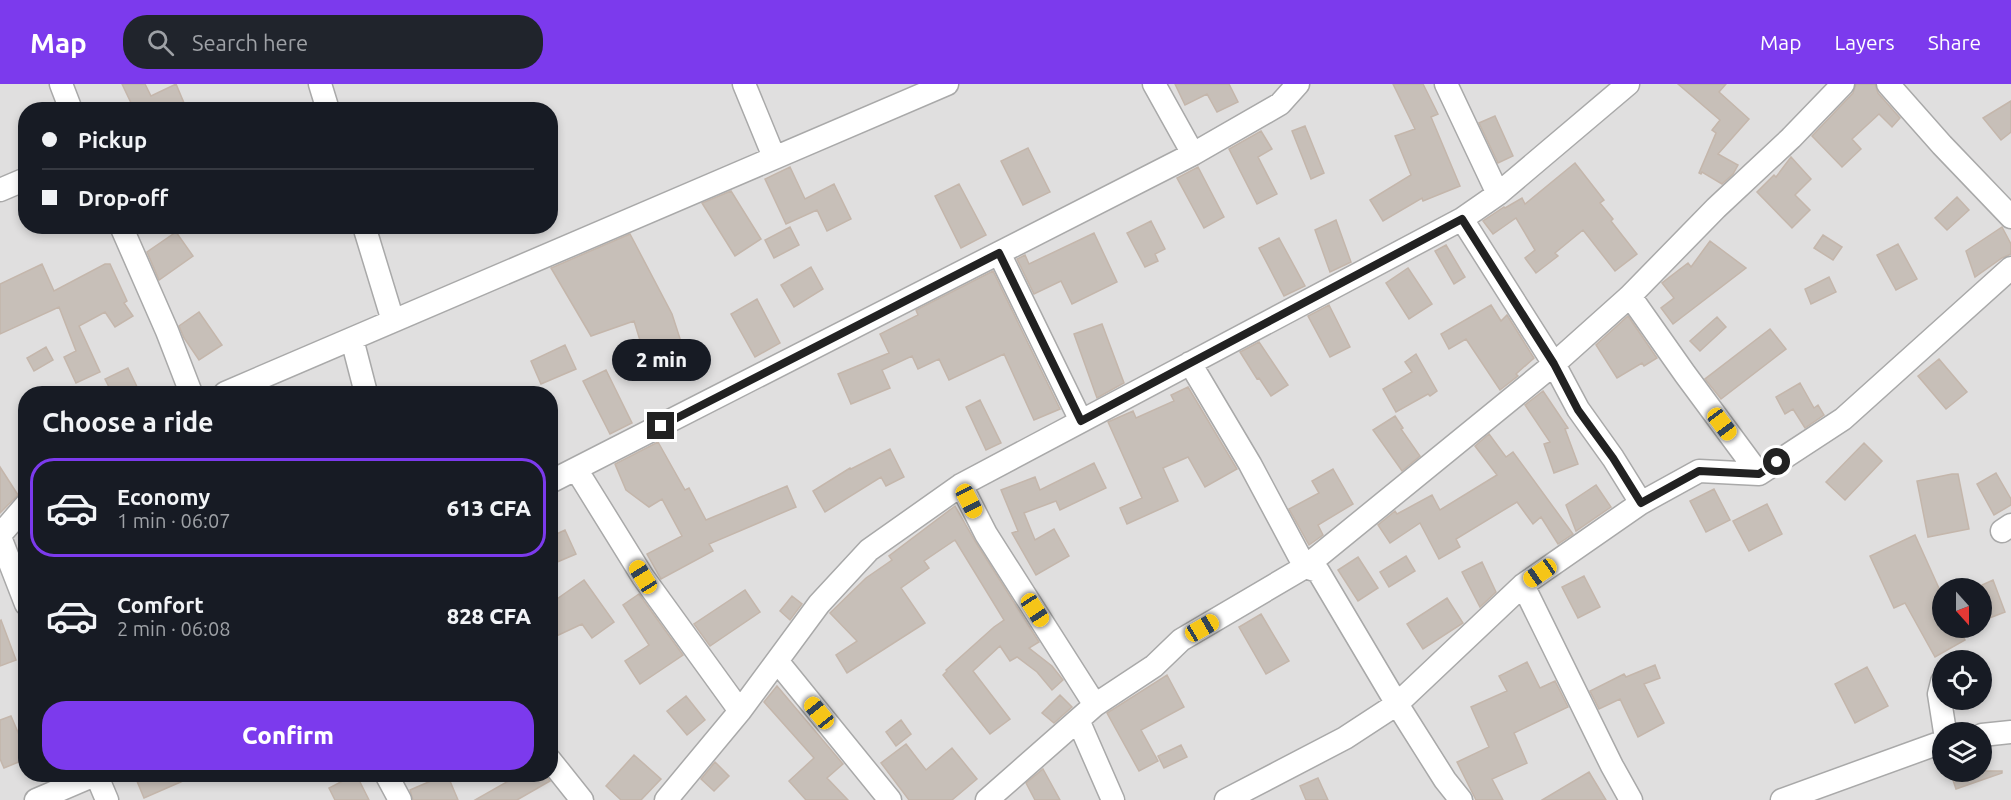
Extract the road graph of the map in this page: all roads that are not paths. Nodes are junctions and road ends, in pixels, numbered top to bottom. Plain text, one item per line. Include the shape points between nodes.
1 (61, 84) edge
2 (320, 84) edge
3 (744, 84) edge
4 (947, 84) edge
5 (1155, 84) edge
6 (1298, 84) edge
7 (1446, 84) edge
8 (1628, 84) edge
9 (1843, 84) edge
10 (1888, 84) edge
11 (68, 102) edge
12 (326, 102) edge
13 (1193, 154) junction
14 (774, 157) junction
15 (18, 182) edge
16 (0, 190) edge
17 (1498, 194) junction
18 (2011, 217) edge
19 (1462, 219) junction
20 (125, 234) edge
21 (366, 234) edge
22 (999, 253) junction
23 (2011, 268) edge
24 (1630, 296) junction
25 (393, 321) junction
26 (352, 339) junction
27 (1190, 363) junction
28 (1554, 364) junction
29 (188, 386) edge
30 (241, 386) edge
31 (364, 386) edge
32 (1081, 421) junction
33 (576, 469) junction
34 (1759, 474) junction
35 (558, 478) edge
36 (961, 484) junction
37 (1641, 503) junction
38 (18, 515) edge
39 (0, 536) edge
40 (1305, 567) junction
41 (7, 580) edge
42 (1523, 585) junction
43 (18, 594) edge
44 (777, 661) junction
45 (1397, 704) junction
46 (1095, 705) junction
47 (740, 711) junction
48 (1078, 720) junction
49 (2011, 732) edge
50 (1992, 734) edge
51 (1932, 746) edge
52 (558, 770) edge
53 (78, 782) edge
54 (100, 782) edge
55 (390, 782) edge
56 (36, 800) edge
57 (107, 800) edge
58 (400, 800) edge
59 (582, 800) edge
60 (666, 800) edge
61 (890, 800) edge
62 (987, 800) edge
63 (1113, 800) edge
64 (1226, 800) edge
65 (1461, 800) edge
66 (1631, 800) edge
67 (1782, 800) edge

1 - 11 street
2 - 12 street
3 - 14 street
4 - 14 street
5 - 13 street
6 - 13 street via 1280,104
7 - 17 street
8 - 17 street
9 - 24 street
10 - 18 street
13 - 22 street
14 - 25 street
15 - 16 street
17 - 19 street
19 - 27 street
19 - 28 street
20 - 29 street
21 - 25 street
22 - 32 street
22 - 33 street
23 - 34 street via 1843,419
24 - 28 street
24 - 34 street
25 - 26 street
26 - 30 street
26 - 31 street
27 - 32 street
27 - 40 street
28 - 37 street via 1578,410
28 - 40 street
32 - 36 street
33 - 35 street
33 - 47 street via 643,577
34 - 37 street via 1699,471
36 - 44 street via 869,550 819,603
36 - 46 street via 986,534
37 - 42 street
38 - 39 street
39 - 41 street
40 - 45 street via 1318,571
40 - 46 street via 1181,640 1154,666
41 - 43 street
42 - 45 street
42 - 66 street
44 - 47 street
44 - 61 street
45 - 64 street via 1345,738
45 - 65 street
46 - 48 street
47 - 60 street
48 - 62 street
48 - 63 street
49 - 50 street
51 - 67 street
52 - 59 street
53 - 56 street
54 - 57 street
55 - 58 street

